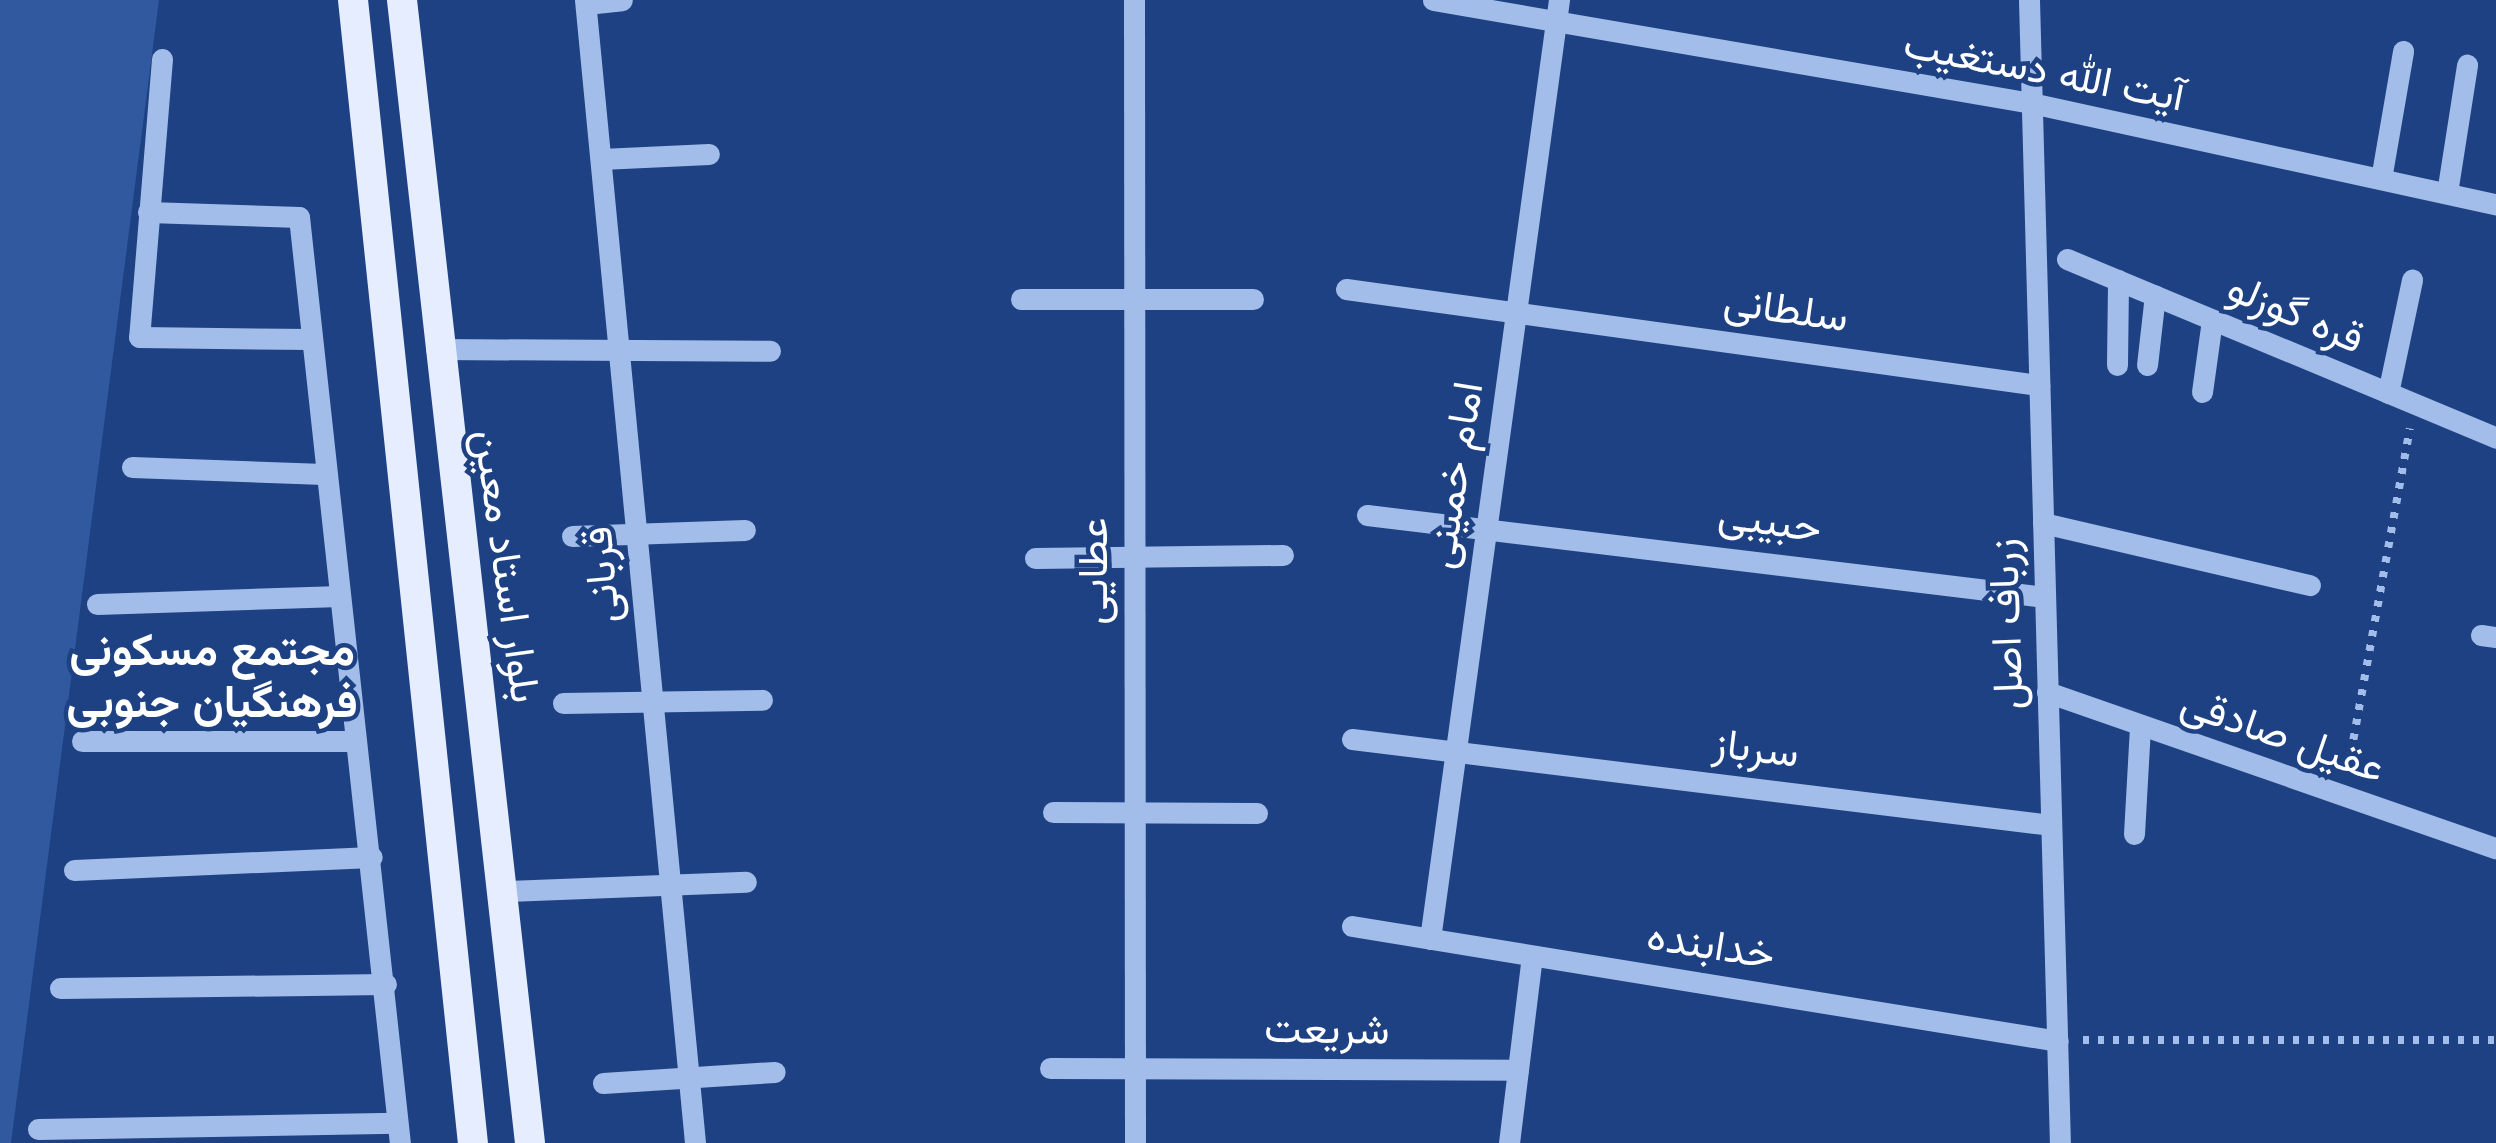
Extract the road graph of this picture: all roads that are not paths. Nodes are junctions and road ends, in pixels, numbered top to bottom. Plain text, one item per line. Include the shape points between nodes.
1 (353, 0) edge
2 (402, 0) edge
3 (622, 0) edge
4 (1134, 0) edge
5 (1433, 0) edge
6 (1559, 0) edge
7 (2029, 0) edge
8 (586, 2) edge
9 (1560, 26) junction
10 (2403, 51) dead end
11 (162, 59) dead end
12 (2467, 65) dead end
13 (2031, 103) junction
14 (709, 154) dead end
15 (601, 159) junction
16 (2380, 179) junction
17 (2447, 194) junction
18 (2496, 204) edge
19 (148, 212) junction
20 (2067, 259) dead end
21 (2118, 280) junction
22 (2412, 280) dead end
23 (1346, 289) dead end
24 (2155, 295) junction
25 (1022, 299) dead end
26 (1253, 299) dead end
27 (1136, 303) junction
28 (1522, 310) junction
29 (2212, 320) junction
30 (312, 339) junction
31 (619, 347) junction
32 (436, 349) junction
33 (770, 351) dead end
34 (2116, 365) dead end
35 (2147, 365) dead end
36 (2039, 385) junction
37 (2202, 392) dead end
38 (2388, 393) junction
39 (2496, 438) edge
40 (132, 467) dead end
41 (324, 474) junction
42 (1367, 515) dead end
43 (1484, 522) junction
44 (2043, 524) junction
45 (745, 530) dead end
46 (572, 536) dead end
47 (637, 536) junction
48 (1131, 555) junction
49 (1282, 555) dead end
50 (1035, 558) dead end
51 (2310, 586) dead end
52 (340, 596) junction
53 (2045, 597) junction
54 (97, 604) dead end
55 (2048, 692) junction
56 (762, 700) dead end
57 (652, 701) junction
58 (563, 704) dead end
59 (2140, 728) junction
60 (1352, 740) dead end
61 (82, 741) dead end
62 (356, 741) junction
63 (1451, 748) junction
64 (1133, 811) junction
65 (1053, 812) dead end
66 (1257, 814) dead end
67 (2051, 825) junction
68 (2134, 834) dead end
69 (2496, 848) edge
70 (372, 857) junction
71 (74, 870) dead end
72 (670, 882) junction
73 (746, 882) dead end
74 (508, 891) junction
75 (1352, 926) dead end
76 (1430, 939) junction
77 (1532, 956) junction
78 (386, 984) junction
79 (60, 988) dead end
80 (2057, 1040) junction
81 (1135, 1066) junction
82 (1050, 1068) dead end
83 (1518, 1070) junction
84 (775, 1072) dead end
85 (688, 1076) junction
86 (603, 1083) dead end
87 (38, 1129) dead end
88 (398, 1133) edge
89 (473, 1143) edge
90 (530, 1143) edge
91 (694, 1143) edge
92 (1135, 1143) edge
93 (1509, 1143) edge
94 (2060, 1143) edge

1 - 89 main road
2 - 32 main road, بلوار استاد معین
3 - 8 street
4 - 27 street, عطایی
5 - 9 street, آیت الله دستغیب
6 - 9 street, امام خمینی
7 - 13 street, زرباف اصل
8 - 15 street, قربانی
9 - 13 street, آیت الله دستغیب
9 - 28 street, امام خمینی
10 - 16 street
11 - 19 street
12 - 17 street
13 - 16 street, آیت الله دستغیب
13 - 36 street, زرباف اصل
14 - 15 street
15 - 31 street, قربانی
16 - 17 street, آیت الله دستغیب
17 - 18 street, آیت الله دستغیب
19 - 30 street via 299,217
19 - 30 street via 139,337
20 - 21 street, قره گوزلو
21 - 24 street, قره گوزلو
21 - 34 street
22 - 38 street
23 - 28 street, سلطانی
24 - 29 street, قره گوزلو
24 - 35 street
25 - 27 street
26 - 27 street
27 - 48 street, عطایی
28 - 36 street, سلطانی
28 - 43 street, امام خمینی
29 - 37 street
29 - 38 street, قره گوزلو
30 - 41 street
31 - 32 street
31 - 33 street
31 - 47 street, قربانی
32 - 74 main road, بلوار استاد معین
36 - 44 street, زرباف اصل
38 - 39 street, قره گوزلو
40 - 41 street
41 - 52 street
42 - 43 street, حبیبی
43 - 53 street, حبیبی
43 - 63 street, امام خمینی
44 - 51 street
44 - 53 street, زرباف اصل
45 - 47 street
46 - 47 street
47 - 57 street, قربانی
48 - 49 street
48 - 50 street
48 - 64 street, عطایی
52 - 54 street
52 - 62 street
53 - 55 street, زرباف اصل
55 - 59 street, عقیل صادقی
55 - 67 street, زرباف اصل
56 - 57 street
57 - 58 street
57 - 72 street, قربانی
59 - 68 street
59 - 69 street, عقیل صادقی
60 - 63 street, سرباز
61 - 62 street
62 - 70 street
63 - 67 street, سرباز
63 - 76 street, امام خمینی
64 - 65 street
64 - 66 street
64 - 81 street, عطایی
67 - 80 street, زرباف اصل
70 - 71 street
70 - 78 street
72 - 73 street
72 - 74 street
72 - 85 street, قربانی
74 - 90 main road, بلوار استاد معین
75 - 76 street, خدابنده
76 - 77 street, خدابنده
77 - 80 street, خدابنده
77 - 83 street
78 - 79 street
78 - 88 street
80 - 94 street, زرباف اصل
81 - 82 street, شریعت
81 - 83 street, شریعت
81 - 92 street, عطایی
83 - 93 street
84 - 85 street
85 - 86 street
85 - 91 street, قربانی
87 - 88 street

